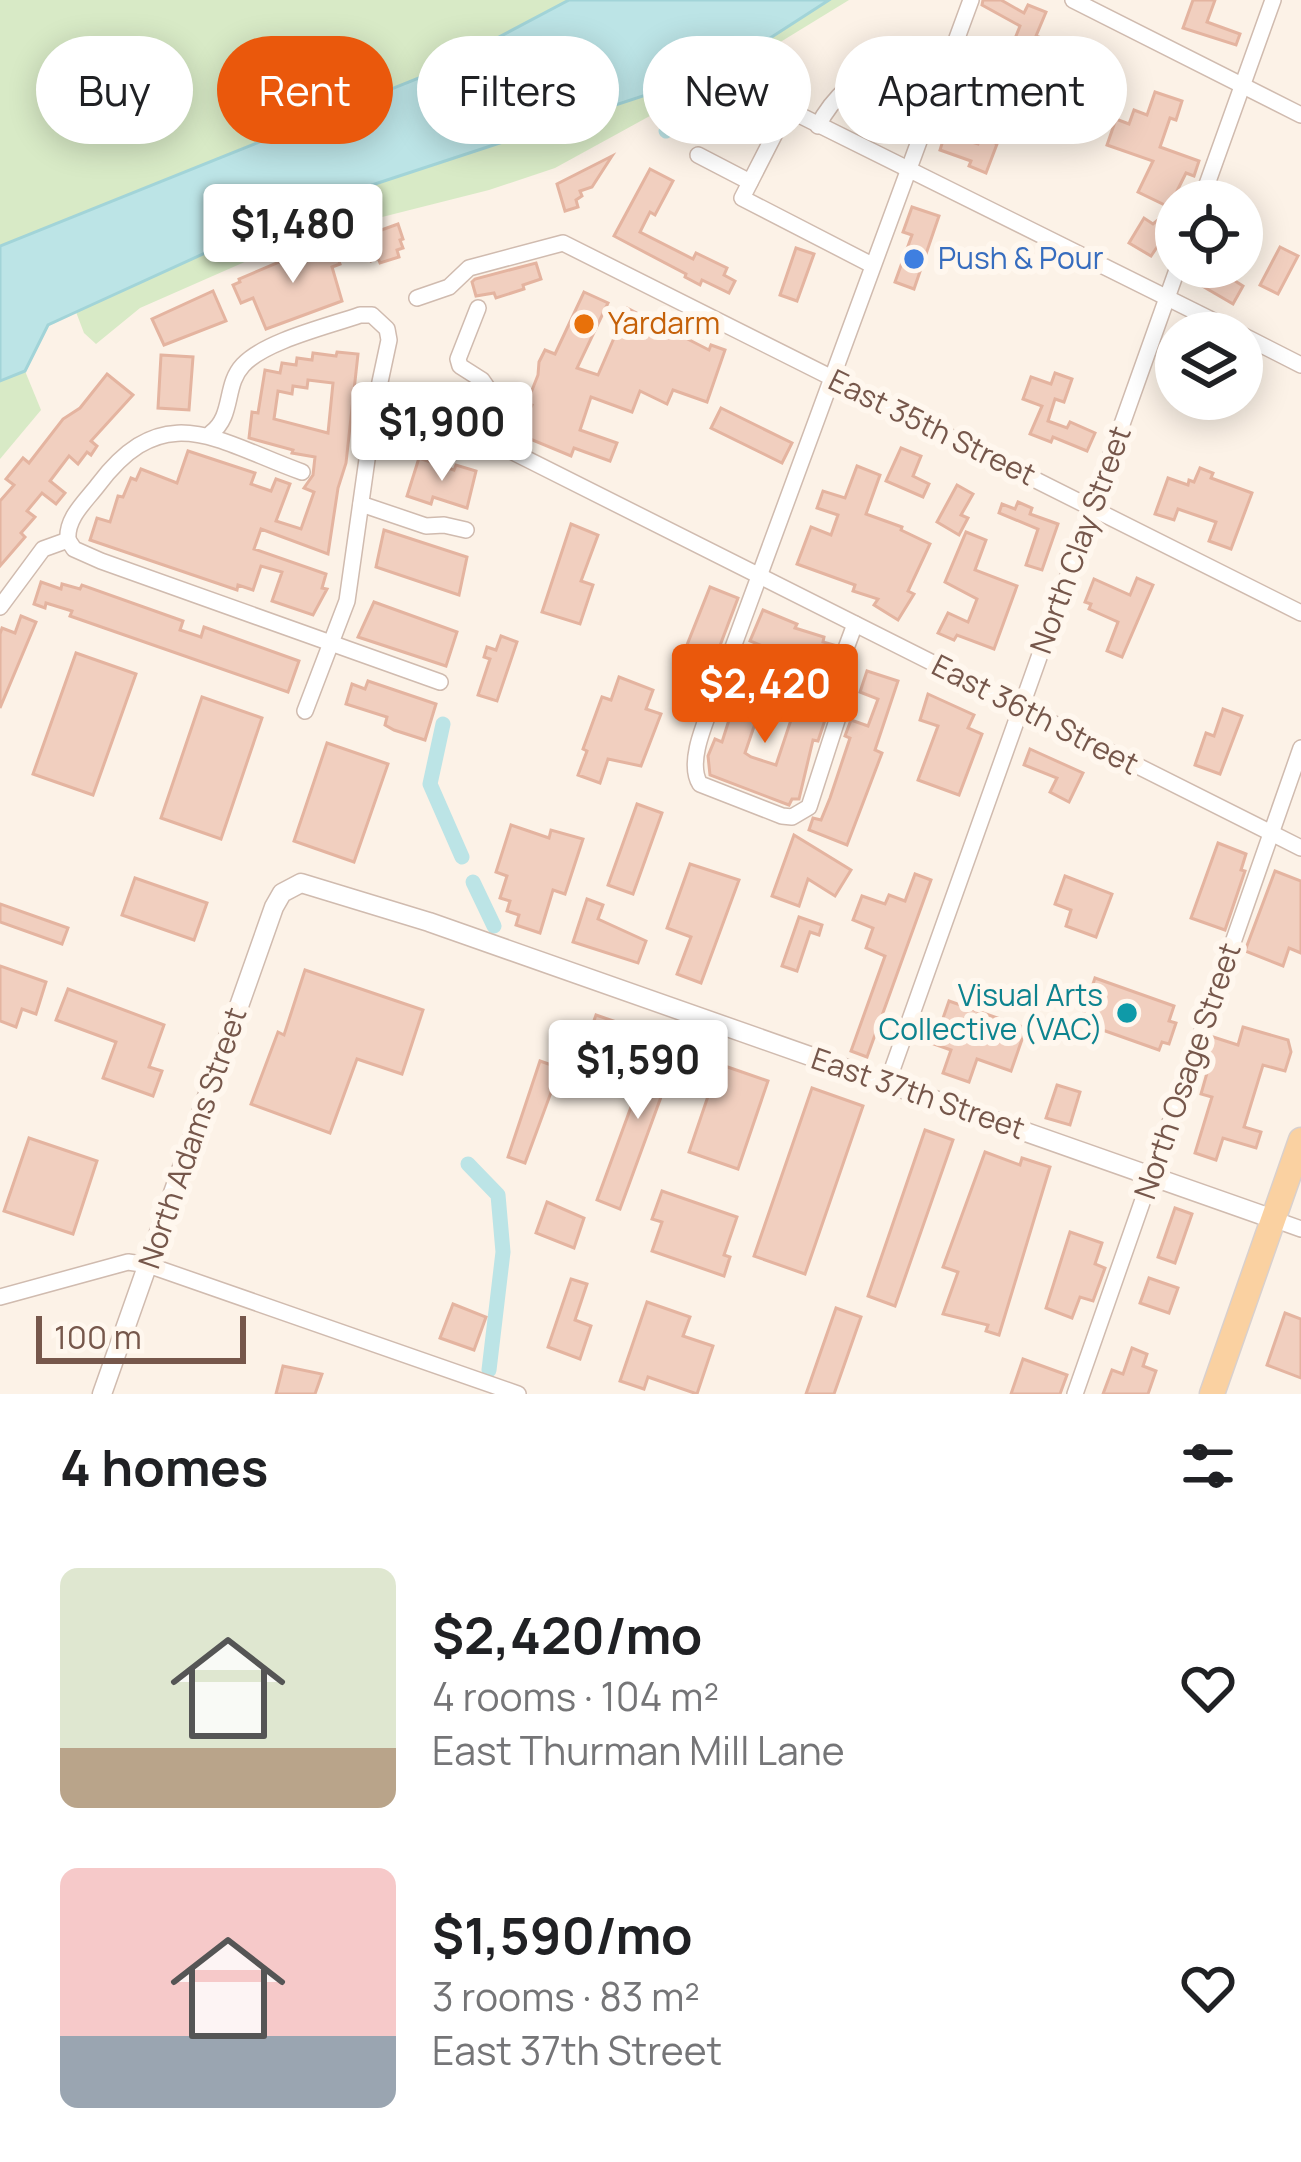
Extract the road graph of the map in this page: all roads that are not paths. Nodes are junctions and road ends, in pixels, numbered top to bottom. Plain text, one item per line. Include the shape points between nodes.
1 (971, 0) edge
2 (1073, 0) edge
3 (1273, 0) edge
4 (957, 36) edge
5 (1243, 86) junction
6 (835, 97) edge
7 (1301, 115) edge
8 (811, 122) edge
9 (818, 126) junction
10 (770, 144) edge
11 (917, 144) edge
12 (698, 155) dead end
13 (908, 170) junction
14 (1209, 180) edge
15 (746, 190) junction
16 (872, 265) junction
17 (1170, 288) edge
18 (1167, 296) junction
19 (417, 298) dead end
20 (478, 308) dead end
21 (1198, 312) edge
22 (1263, 346) edge
23 (1301, 365) edge
24 (830, 377) junction
25 (374, 410) junction
26 (211, 434) junction
27 (478, 438) junction
28 (302, 472) dead end
29 (361, 504) junction
30 (1092, 508) junction
31 (466, 530) dead end
32 (68, 540) junction
33 (759, 576) junction
34 (0, 607) edge
35 (1301, 613) edge
36 (855, 624) junction
37 (331, 641) junction
38 (440, 682) dead end
39 (1021, 707) junction
40 (305, 711) dead end
41 (1301, 748) edge
42 (1271, 834) junction
43 (1301, 848) edge
44 (291, 886) joint
45 (887, 1084) junction
46 (1301, 1140) edge
47 (1151, 1176) junction
48 (1301, 1201) edge
49 (1273, 1219) junction
50 (1301, 1228) edge
51 (148, 1265) junction
52 (0, 1297) edge
53 (102, 1394) edge
54 (518, 1394) edge
55 (1075, 1394) edge
56 (1211, 1394) edge

1 - 4 street
2 - 5 street
3 - 5 street
5 - 7 street
5 - 14 street
6 - 9 street
8 - 9 street
9 - 13 street
10 - 15 street
11 - 13 street
12 - 15 street
13 - 16 street
13 - 18 street
15 - 16 street
16 - 24 street
17 - 18 street, North Clay Street
18 - 21 street
18 - 30 street, North Clay Street
19 - 24 street, East 35th Street via 449,287 470,268 563,243
20 - 27 street via 458,359 489,387
22 - 23 street
24 - 30 street, East 35th Street
24 - 33 street
25 - 26 street via 389,340 381,320 360,315 242,365 226,416
25 - 27 street, East 36th Street
25 - 29 street
26 - 28 street
26 - 32 street via 160,436 118,457 70,521
27 - 33 street, East 36th Street
29 - 31 street
29 - 37 street via 347,601
30 - 35 street, East 35th Street
30 - 39 street, North Clay Street
32 - 34 street via 43,549
32 - 37 street via 101,561
33 - 36 street, East 36th Street
33 - 36 street via 694,775 708,790 782,816 801,813 836,726 842,659
36 - 39 street, East 36th Street
37 - 38 street
37 - 40 street
39 - 42 street, East 36th Street
39 - 45 street, North Clay Street
41 - 42 street, North Osage Street
42 - 43 street, East 36th Street
42 - 47 street, North Osage Street
44 - 45 street, East 37th Street via 359,898
44 - 51 street, North Adams Street via 269,921
45 - 47 street, East 37th Street
46 - 49 main road
47 - 49 street, East 37th Street
47 - 55 street, North Osage Street
48 - 49 main road
49 - 50 street
49 - 56 main road
51 - 52 street via 128,1262
51 - 53 street, North Adams Street
51 - 54 street

